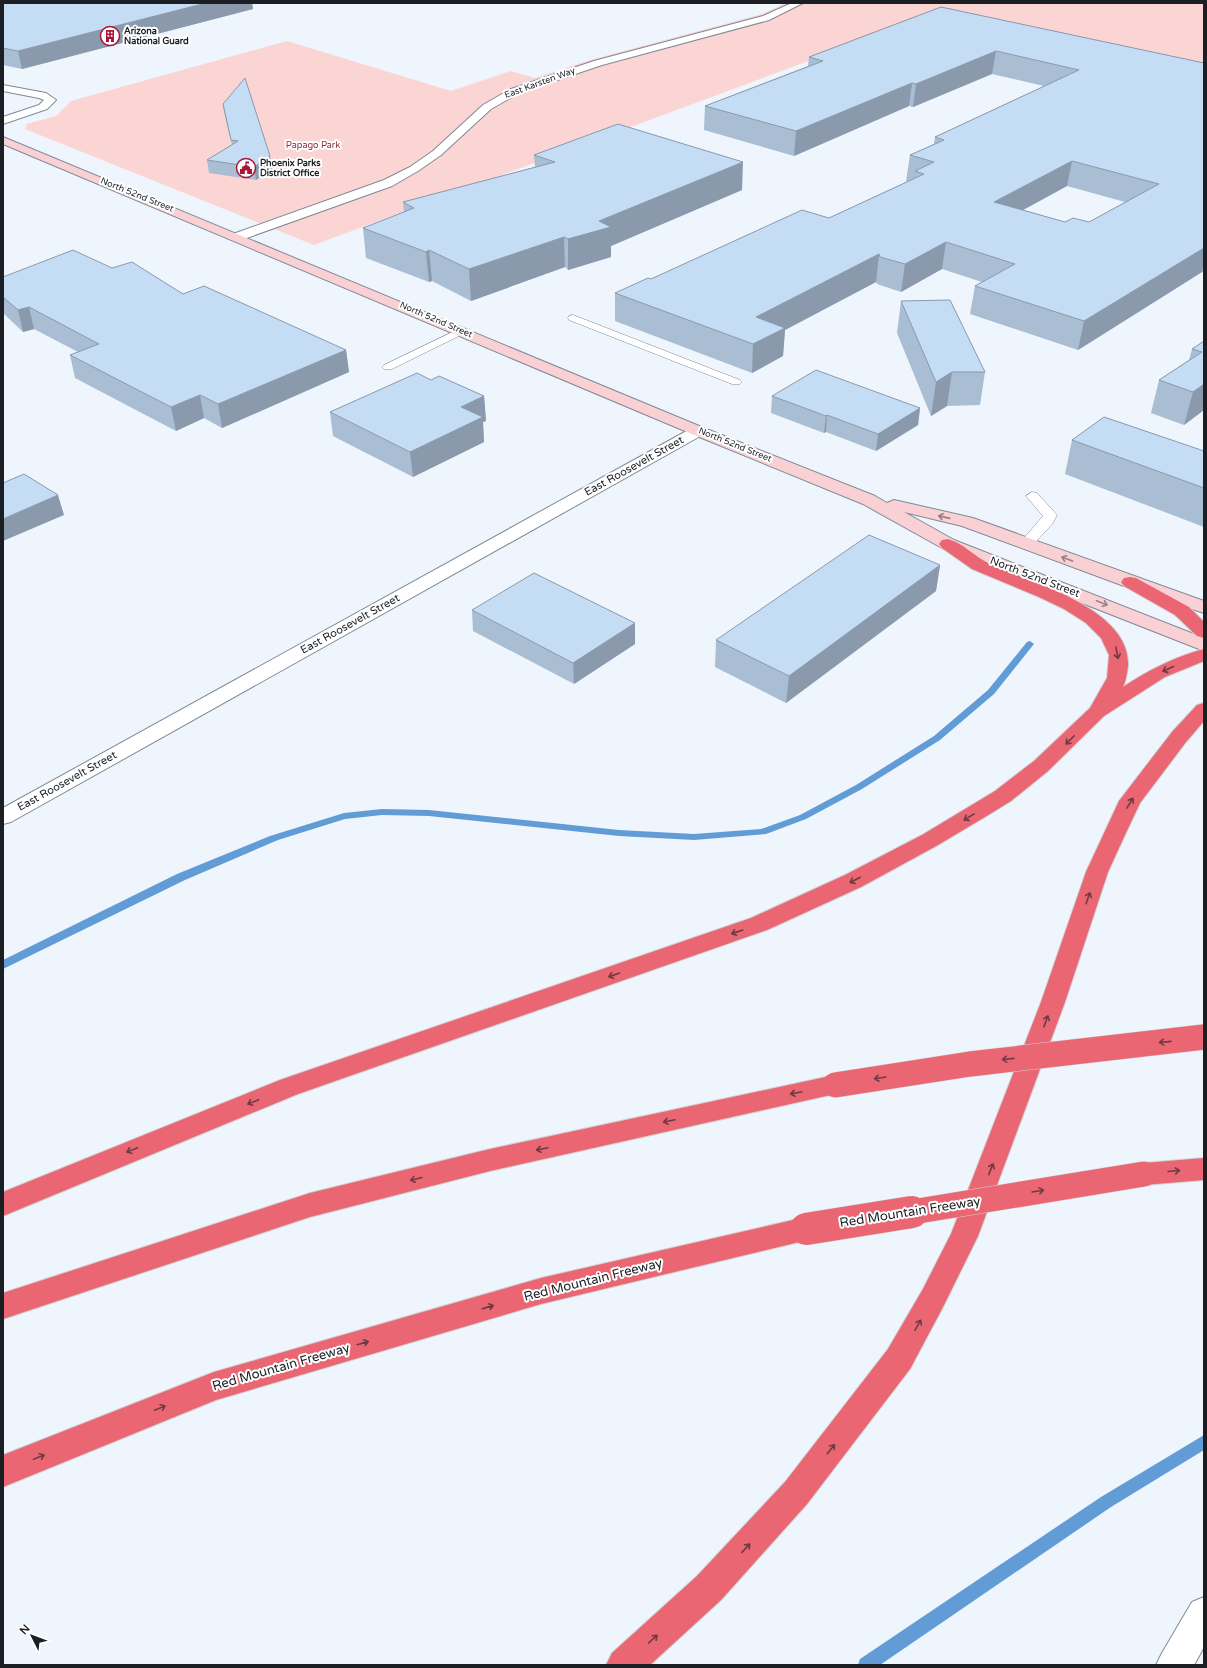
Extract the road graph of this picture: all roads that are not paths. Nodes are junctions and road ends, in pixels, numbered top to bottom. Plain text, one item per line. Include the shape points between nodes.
1 (799, 3) edge
2 (3, 88) edge
3 (3, 121) edge
4 (3, 140) edge
5 (237, 236) junction
6 (572, 318) dead end
7 (461, 331) junction
8 (388, 367) dead end
9 (736, 382) dead end
10 (698, 430) junction
11 (1032, 496) dead end
12 (869, 500) junction
13 (948, 544) junction
14 (1026, 544) junction
15 (1130, 582) junction
16 (1204, 607) edge
17 (1204, 632) edge
18 (1204, 645) edge
19 (1204, 655) edge
20 (1204, 709) edge
21 (1097, 712) junction
22 (1192, 731) edge
23 (3, 817) edge
24 (1204, 1037) edge
25 (1204, 1168) edge
26 (3, 1204) edge
27 (3, 1306) edge
28 (3, 1471) edge
29 (1204, 1614) edge
30 (624, 1665) edge
31 (1174, 1665) edge

1 - 5 street, East Karsten Way via 766,18 598,63 515,91 488,107 437,153 388,183
2 - 3 street via 42,95 51,100 43,107
4 - 5 main road, North 52nd Street
5 - 7 main road, North 52nd Street
6 - 9 lane
7 - 8 lane
7 - 10 main road, North 52nd Street
10 - 12 main road, North 52nd Street
10 - 23 street, East Roosevelt Street
11 - 14 lane via 1050,515
12 - 13 main road, North 52nd Street
14 -> 12 main road, North 52nd Street via 967,522
13 -> 18 main road, North 52nd Street
13 -> 21 highway via 978,565 1085,612 1101,624 1116,646 1119,661 1117,678
15 -> 14 main road, North 52nd Street
15 - 16 main road, North 52nd Street
15 - 17 highway via 1182,611
19 -> 21 highway via 1158,673
20 - 22 highway
21 -> 26 highway via 1041,766 1002,796 930,840 853,881 758,924 289,1087
30 -> 22 highway via 708,1588 796,1493 899,1359 964,1236 1051,1009 1097,872 1130,801
24 -> 27 highway, bridge via 970,1064 834,1084 490,1160 310,1205
28 -> 25 highway, Red Mountain Freeway, bridge via 214,1386 541,1291 806,1229 1144,1174
29 - 31 street

